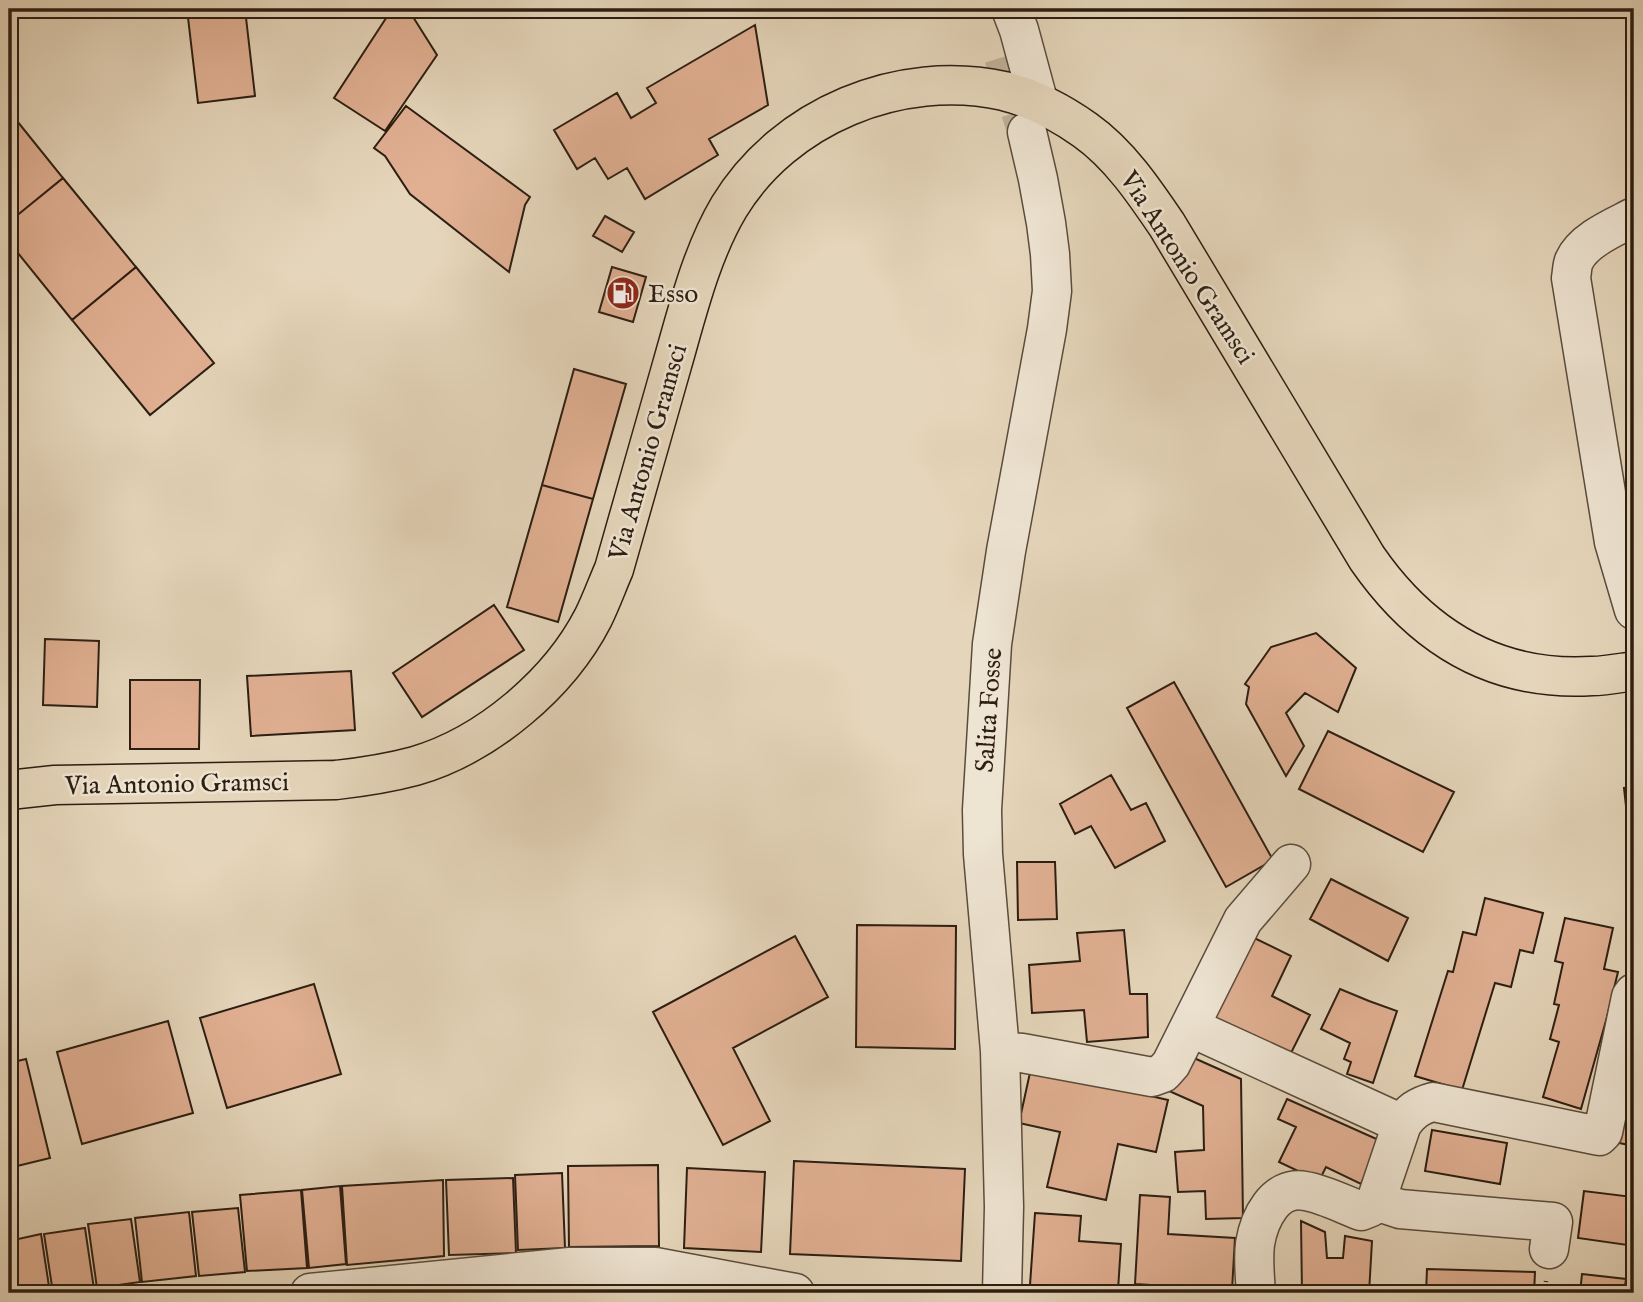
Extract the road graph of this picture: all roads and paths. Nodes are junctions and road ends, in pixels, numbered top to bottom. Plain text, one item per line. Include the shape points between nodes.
1 (984, 9) edge
2 (1011, 9) edge
3 (1003, 57) tunnel mouth
4 (1033, 118) junction
5 (1634, 217) edge
6 (1634, 610) edge
7 (1634, 671) edge
8 (9, 790) edge
9 (1292, 864) dead end
10 (1634, 993) edge
11 (1190, 1027) junction
12 (1000, 1051) junction
13 (1402, 1124) junction
14 (1376, 1202) junction
15 (1549, 1249) dead end
16 (521, 1283) edge
17 (455, 1286) edge
18 (310, 1293) edge
19 (795, 1293) edge
20 (1002, 1293) edge
21 (1256, 1293) edge

1 - 3 street
2 - 4 street, Salita Fosse via 1019,30
4 - 7 main road, Via Antonio Gramsci via 1068,119 1087,131 1148,197 1367,558 1405,606 1451,643 1501,665 1562,676
4 - 8 main road, Via Antonio Gramsci via 1007,92 977,86 949,84 890,92 819,121 760,166 712,238 614,569 593,619 540,690 493,727 418,765 363,777
4 - 12 street, Salita Fosse via 1052,291 992,644 983,821
5 - 6 street via 1584,247 1573,261 1571,278 1614,542
9 - 11 street via 1243,920
10 - 13 street via 1604,1132 1599,1136 1433,1102 1409,1113
11 - 12 street via 1168,1069 1152,1077
11 - 13 street
12 - 20 street, Salita Fosse
13 - 14 street
14 - 15 street via 1400,1209 1553,1222
14 - 21 street via 1361,1211 1305,1191 1291,1190 1279,1196 1270,1205 1255,1245
16 - 17 street
16 - 19 street via 570,1267 655,1266
17 - 18 street

